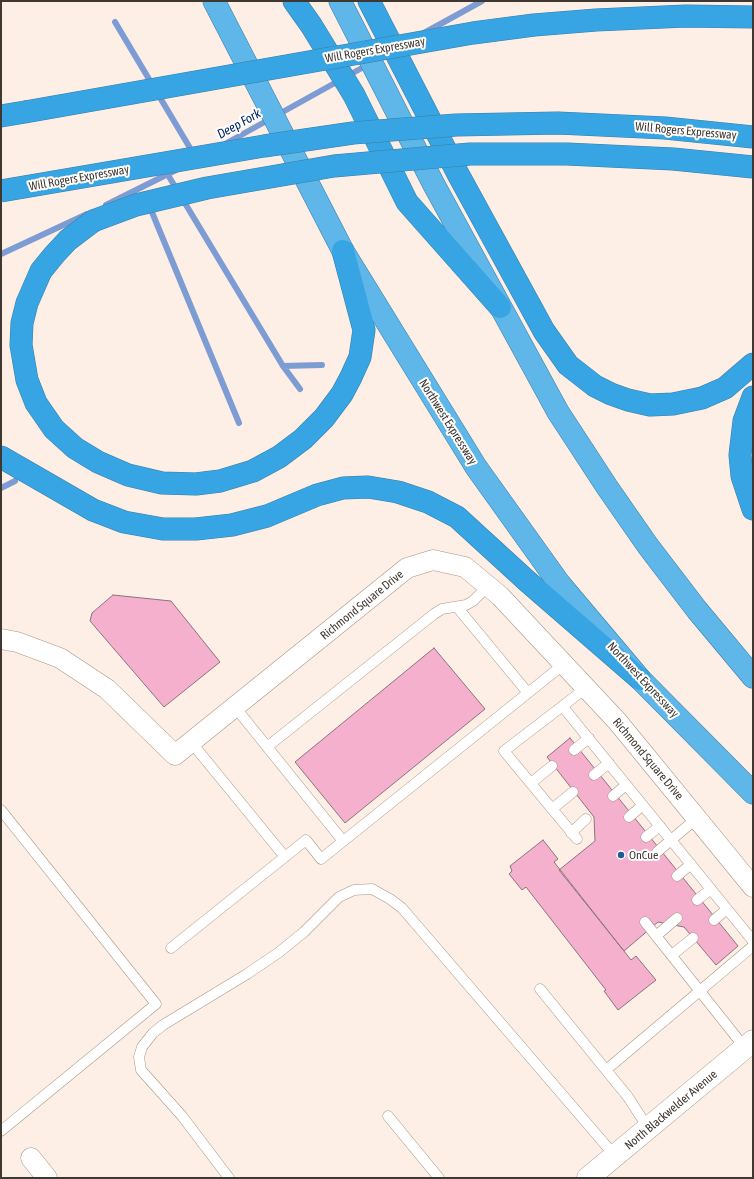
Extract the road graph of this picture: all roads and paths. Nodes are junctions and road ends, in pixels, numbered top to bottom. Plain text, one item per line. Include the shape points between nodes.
1 (214, 1) edge
2 (294, 1) edge
3 (369, 1) edge
4 (342, 5) edge
5 (753, 18) edge
6 (1, 116) edge
7 (753, 137) edge
8 (753, 167) edge
9 (1, 191) edge
10 (343, 251) junction
11 (500, 307) junction
12 (753, 364) edge
13 (753, 397) edge
14 (1, 457) edge
15 (753, 509) edge
16 (488, 586) junction
17 (456, 607) junction
18 (1, 639) edge
19 (564, 664) junction
20 (753, 677) edge
21 (640, 679) junction
22 (586, 688) junction
23 (528, 693) junction
24 (235, 707) junction
25 (563, 707) junction
26 (589, 738) junction
27 (191, 742) junction
28 (267, 747) junction
29 (574, 750) dead end
30 (609, 763) junction
31 (552, 766) dead end
32 (594, 775) dead end
33 (530, 783) junction
34 (626, 785) junction
35 (573, 792) dead end
36 (753, 793) edge
37 (613, 796) dead end
38 (643, 805) junction
39 (552, 809) junction
40 (1, 810) edge
41 (629, 817) dead end
42 (697, 818) junction
43 (586, 819) dead end
44 (660, 826) junction
45 (646, 837) dead end
46 (671, 840) junction
47 (343, 841) junction
48 (657, 852) dead end
49 (285, 857) junction
50 (691, 864) junction
51 (677, 876) dead end
52 (753, 887) edge
53 (711, 889) junction
54 (697, 900) dead end
55 (728, 909) junction
56 (677, 918) dead end
57 (714, 920) dead end
58 (645, 922) dead end
59 (656, 936) junction
60 (693, 938) dead end
61 (753, 941) edge
62 (753, 946) edge
63 (170, 948) dead end
64 (672, 955) junction
65 (540, 989) dead end
66 (701, 990) junction
67 (750, 1049) edge
68 (606, 1070) junction
69 (388, 1116) dead end
70 (648, 1128) junction
71 (1, 1130) edge
72 (615, 1156) junction
73 (31, 1158) dead end
74 (47, 1178) edge
75 (229, 1178) edge
76 (439, 1178) edge
77 (588, 1178) edge

1 - 10 highway, Northwest Expressway, bridge
2 - 11 highway, bridge via 354,95 407,202
3 - 12 highway, bridge via 458,174 556,350 568,365 595,386 628,400 672,404 702,398 725,388
4 - 11 highway, bridge
5 - 6 highway, Will Rogers Expressway, bridge via 686,16 596,20 496,30
7 - 9 highway, Will Rogers Expressway, bridge via 665,128 558,123 432,127 353,133 264,146
8 - 10 highway, bridge via 658,158 567,154 470,154 334,166 207,188 136,205 93,221 68,240 41,271 27,303 22,323 21,345 27,380 36,404 54,429 75,448 98,462 128,475 162,483 196,484 214,482 253,471 279,457 303,439 324,418 352,377 360,357 364,330
10 - 21 highway, Northwest Expressway via 476,467 559,583
11 - 20 highway via 558,412 607,487 697,610
13 - 15 highway via 744,421 740,455 742,476
14 - 21 highway via 93,510 124,522 163,530 232,525 267,516 317,495 343,488 368,486 428,502 457,517
16 - 17 lane via 473,601
16 - 19 street, Richmond Square Drive
16 - 24 street, Richmond Square Drive via 465,567 433,560 407,568
17 - 23 lane
17 - 28 lane via 442,609 434,614
18 - 27 street, Richmond Square Drive via 17,642 60,658 107,689 175,755
19 - 22 street, Richmond Square Drive
19 - 23 lane
21 - 36 highway, Northwest Expressway
22 - 25 lane
22 - 42 street, Richmond Square Drive via 617,721
23 - 47 lane
24 - 27 street, Richmond Square Drive
24 - 28 lane
25 - 26 lane
25 - 33 lane via 504,751
26 - 29 lane
26 - 30 lane
27 - 49 lane
28 - 47 lane
30 - 32 lane
30 - 34 lane
31 - 33 lane
33 - 39 lane
34 - 37 lane
34 - 38 lane
35 - 39 lane
38 - 41 lane
38 - 44 lane
39 - 43 lane via 574,836
40 - 71 lane via 156,1004
42 - 46 lane
42 - 52 street, Richmond Square Drive
44 - 45 lane
44 - 46 lane
46 - 48 lane
46 - 50 lane
47 - 49 lane via 321,859 306,840
49 - 63 lane
50 - 51 lane
50 - 53 lane
53 - 54 lane
53 - 55 lane
55 - 57 lane
55 - 61 lane
56 - 59 lane
58 - 59 lane
59 - 64 lane
60 - 64 lane
62 - 66 lane
64 - 66 lane
65 - 68 lane
66 - 67 lane
66 - 68 lane
67 - 70 street, North Blackwelder Avenue
68 - 70 lane
69 - 76 lane
70 - 72 street, North Blackwelder Avenue
72 - 75 lane via 402,908 372,889 354,890 339,897 304,932 278,953 163,1025 142,1047 139,1057 141,1070 182,1116
72 - 77 street, North Blackwelder Avenue
73 - 74 street

